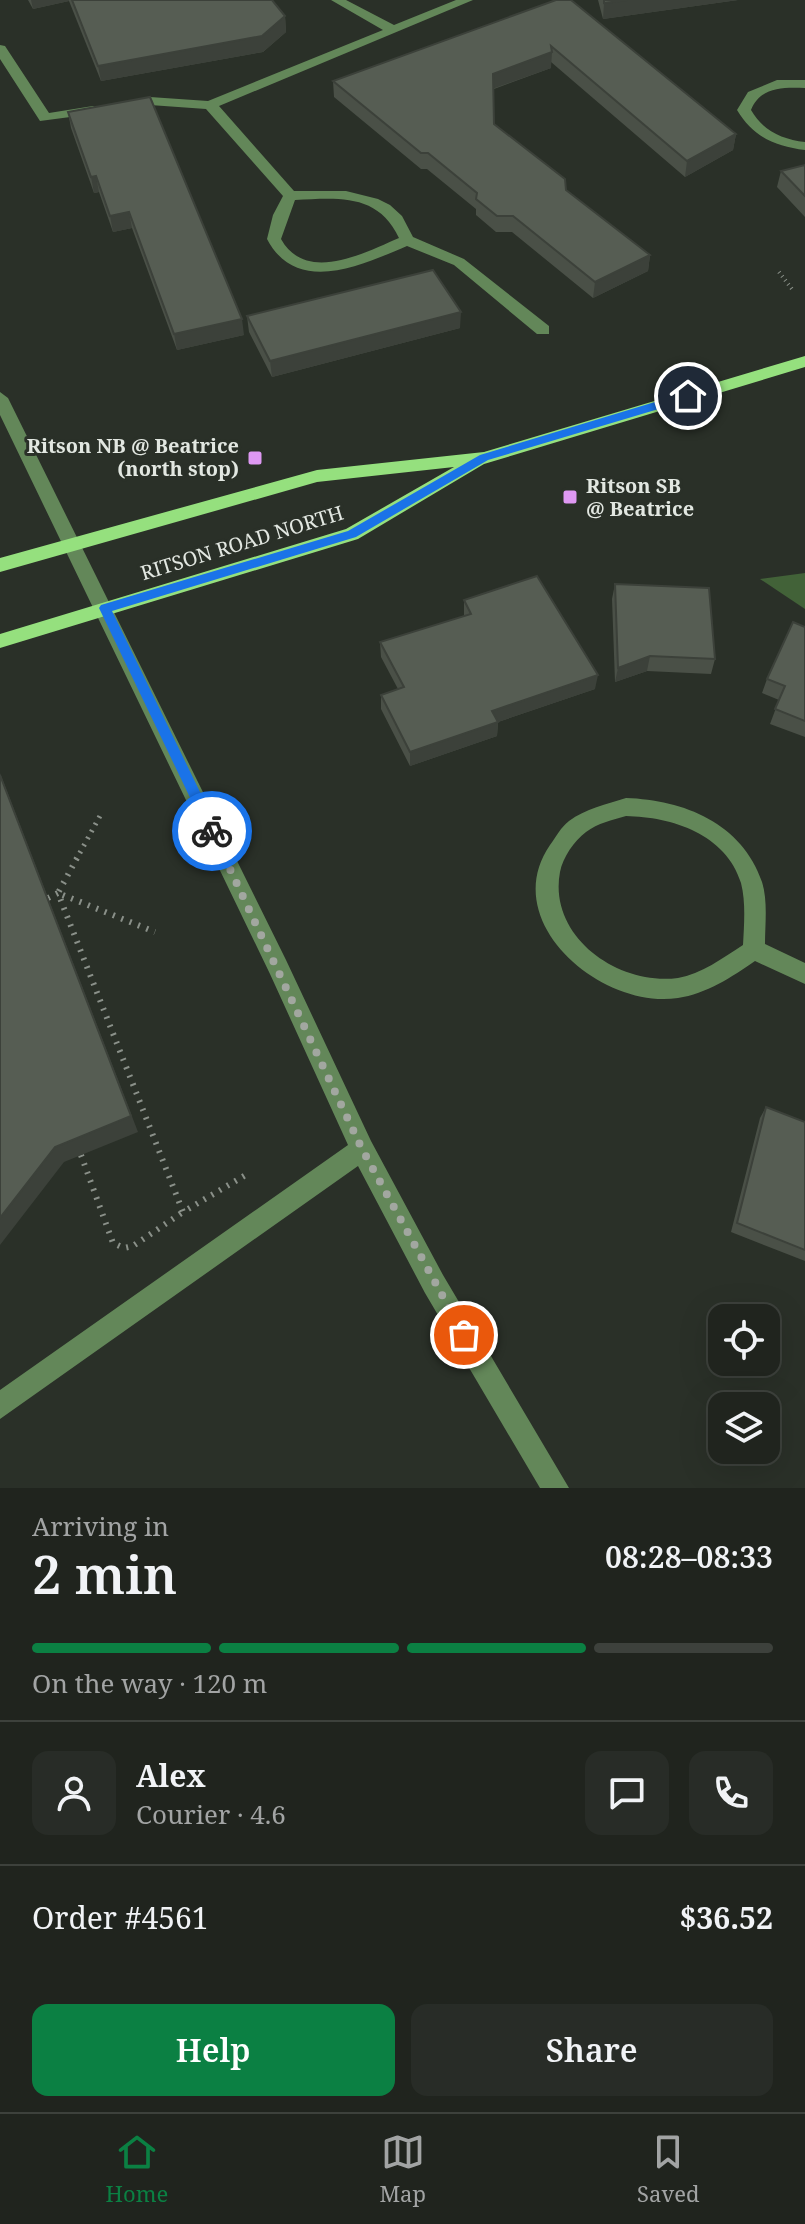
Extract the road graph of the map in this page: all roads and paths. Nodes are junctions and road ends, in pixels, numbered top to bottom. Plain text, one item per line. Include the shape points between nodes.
1 (337, 0) edge
2 (467, 0) edge
3 (393, 30) junction
4 (0, 49) edge
5 (805, 84) edge
6 (210, 105) junction
7 (805, 146) edge
8 (290, 196) junction
9 (407, 240) junction
10 (779, 272) dead end
11 (792, 289) dead end
12 (543, 330) dead end
13 (805, 361) edge
14 (0, 398) edge
15 (484, 458) junction
16 (73, 543) junction
17 (0, 565) edge
18 (105, 608) junction
19 (0, 641) edge
20 (101, 814) dead end
21 (58, 893) junction
22 (48, 898) edge
23 (155, 932) dead end
24 (754, 950) junction
25 (805, 974) edge
26 (362, 1149) junction
27 (81, 1155) edge
28 (259, 1167) dead end
29 (183, 1212) junction
30 (0, 1406) edge
31 (555, 1488) edge

1 - 3 street
2 - 3 street
3 - 6 street
4 - 6 street via 45,118 150,101
5 - 7 street via 762,88 747,100 744,110 764,135
6 - 8 street
8 - 9 street via 339,195 373,202 395,217
8 - 9 street via 274,239 286,258 313,267 351,264
9 - 12 street via 459,262
10 - 11 path
13 - 15 main road, RITSON ROAD NORTH
14 - 16 street
15 - 16 main road, RITSON ROAD NORTH via 317,476
15 - 18 main road, RITSON ROAD NORTH via 352,534
16 - 17 main road, RITSON ROAD NORTH
16 - 18 street
18 - 19 main road, RITSON ROAD NORTH
18 - 26 street
20 - 21 path
21 - 22 path
21 - 23 path
21 - 29 path
24 - 24 street via 751,882 741,861 719,835 682,814 626,807 594,817 571,832 554,857 547,881 550,913 570,949 599,973 638,987 675,988 717,974
24 - 25 street
26 - 30 street
26 - 31 street via 434,1284
27 - 29 path via 113,1243 133,1246
28 - 29 path

